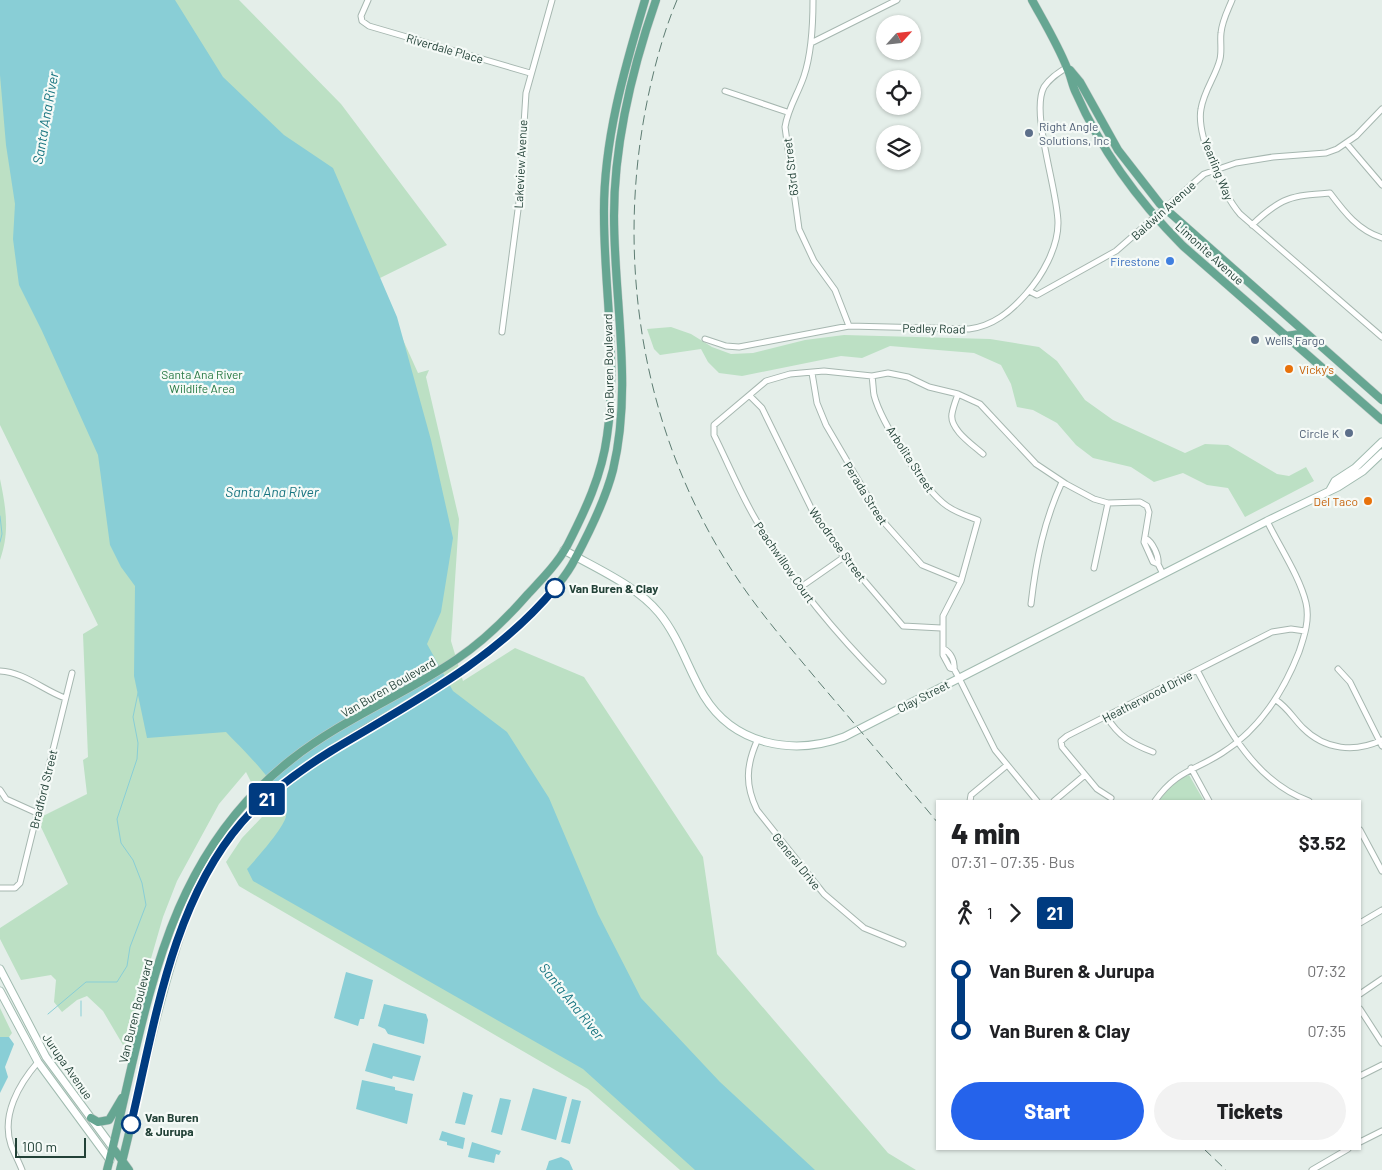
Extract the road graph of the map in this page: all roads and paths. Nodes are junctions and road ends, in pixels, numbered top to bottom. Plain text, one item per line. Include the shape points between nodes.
1 (368, 0) edge
2 (552, 0) edge
3 (645, 0) edge
4 (656, 0) edge
5 (813, 0) edge
6 (897, 0) edge
7 (1032, 0) edge
8 (1232, 0) edge
9 (811, 43) junction
10 (1067, 67) junction
11 (530, 73) junction
12 (725, 91) dead end
13 (1382, 109) edge
14 (787, 112) junction
15 (1347, 144) junction
16 (1216, 168) junction
17 (1382, 185) edge
18 (1165, 209) junction
19 (1156, 218) junction
20 (1252, 225) junction
21 (1382, 238) edge
22 (1029, 291) junction
23 (849, 326) junction
24 (502, 332) dead end
25 (1286, 336) junction
26 (1382, 337) edge
27 (705, 339) dead end
28 (812, 373) junction
29 (1353, 375) junction
30 (872, 376) junction
31 (958, 394) junction
32 (750, 396) junction
33 (1382, 400) edge
34 (1382, 420) edge
35 (1382, 442) edge
36 (1382, 453) edge
37 (983, 454) dead end
38 (1062, 482) junction
39 (1330, 490) junction
40 (1108, 503) junction
41 (1266, 521) junction
42 (564, 550) junction
43 (577, 557) junction
44 (844, 557) junction
45 (1094, 568) dead end
46 (1163, 574) junction
47 (961, 581) junction
48 (801, 587) junction
49 (1031, 604) dead end
50 (941, 628) junction
51 (1306, 631) junction
52 (1338, 669) dead end
53 (1198, 670) junction
54 (0, 671) edge
55 (72, 673) dead end
56 (959, 678) junction
57 (883, 682) dead end
58 (65, 698) junction
59 (1276, 700) junction
60 (1106, 716) junction
61 (756, 741) junction
62 (1237, 741) junction
63 (1381, 742) edge
64 (1153, 752) dead end
65 (1006, 766) junction
66 (1191, 768) junction
67 (1085, 775) junction
68 (0, 790) edge
69 (1111, 798) dead end
70 (970, 800) edge
71 (1036, 800) edge
72 (1055, 800) edge
73 (1156, 800) edge
74 (1208, 800) edge
75 (1307, 800) edge
76 (37, 813) junction
77 (1361, 832) edge
78 (1382, 871) edge
79 (0, 888) edge
80 (1382, 910) edge
81 (1361, 922) edge
82 (903, 944) dead end
83 (0, 969) edge
84 (1382, 979) edge
85 (0, 991) edge
86 (1361, 993) edge
87 (8, 1009) junction
88 (1361, 1011) edge
89 (1382, 1043) edge
90 (43, 1052) junction
91 (38, 1062) junction
92 (1382, 1065) edge
93 (1361, 1076) edge
94 (126, 1092) junction
95 (76, 1099) junction
96 (91, 1118) junction
97 (1382, 1131) edge
98 (1361, 1142) edge
99 (113, 1148) junction
100 (1346, 1150) edge
101 (110, 1160) junction
102 (122, 1161) junction
103 (22, 1170) edge
104 (107, 1170) edge
105 (118, 1170) edge
106 (129, 1170) edge
107 (1312, 1170) edge

1 - 11 street, Riverdale Place via 361,16 369,26
2 - 11 street, Lakeview Avenue
3 - 42 main road, Van Buren Boulevard via 620,90 606,176 604,214 611,395 608,436 597,479
4 - 43 main road, Van Buren Boulevard via 642,40 626,109 616,178 614,215 622,393 620,434 603,502
5 - 9 street, 63rd Street
6 - 9 street
7 - 10 main road, Limonite Avenue
8 - 16 street, Yearling Way via 1221,32 1220,58 1200,111 1202,130
9 - 14 street, 63rd Street via 804,77
10 - 18 main road, Limonite Avenue via 1080,82 1118,150
10 - 19 main road, Limonite Avenue via 1076,93 1110,156
10 - 22 street, Pedley Road via 1052,77 1041,98 1058,222 1054,246
11 - 24 street, Lakeview Avenue via 522,126 519,202
12 - 14 street
13 - 15 street, Baldwin Avenue
14 - 23 street, 63rd Street via 785,127 799,229 814,261 835,290
15 - 16 street, Baldwin Avenue via 1326,153 1273,157
15 - 17 street
16 - 18 street, Baldwin Avenue via 1194,182
16 - 20 street, Yearling Way via 1229,202
18 - 19 street, Baldwin Avenue
18 - 29 main road, Limonite Avenue
19 - 22 street, Baldwin Avenue via 1116,250 1037,295
19 - 25 main road, Limonite Avenue via 1183,246
20 - 21 street via 1270,207 1286,199 1330,193 1355,223
20 - 26 street, Yearling Way
22 - 23 street, Pedley Road via 1009,312 982,327
23 - 27 street, Pedley Road via 739,347
25 - 29 main road via 1300,334 1344,372
25 - 34 main road, Limonite Avenue
28 - 30 street via 824,371
28 - 32 street via 790,374 766,381
28 - 47 street, Perada Street via 816,403 826,425 881,519 922,565
29 - 33 main road, Limonite Avenue
30 - 31 street via 888,373 908,377 928,387
30 - 47 street, Arbolita Street via 874,395 893,433 925,483 957,513 978,520
31 - 37 street via 951,415 953,423 965,439
31 - 38 street via 980,404 1036,464
32 - 44 street, Woodrose Street via 762,408 816,518
32 - 48 street, Peachwillow Court via 714,425 714,434 756,520
35 - 39 main road, Clay Street via 1355,468 1335,481
36 - 39 main road, Clay Street via 1356,476
38 - 40 street
38 - 49 street via 1043,532
39 - 41 main road, Clay Street
40 - 45 street
40 - 46 street via 1140,502 1147,506 1150,512 1144,542
41 - 46 main road, Clay Street
41 - 51 street via 1303,594 1308,613
42 - 43 main road, Clay Street
42 - 94 main road, Van Buren Boulevard via 498,626 472,648 298,754 249,798 202,861 174,916 152,982
43 - 61 main road, Clay Street via 651,605 670,628 706,699 726,720
43 - 102 main road, Van Buren Boulevard via 527,619 488,653 451,680 304,768 258,808 228,841 189,909 172,958
44 - 48 street
44 - 50 street, Woodrose Street via 903,626
46 - 56 main road, Clay Street
47 - 50 street via 948,604
48 - 57 street, Peachwillow Court via 842,641
50 - 56 street via 943,655
51 - 53 street, Heatherwood Drive via 1272,632
51 - 59 street via 1290,676
52 - 63 street via 1350,682
53 - 60 street, Heatherwood Drive
53 - 62 street
54 - 58 street via 23,676 48,692
55 - 58 street, Bradford Street
56 - 61 main road, Clay Street via 833,741 789,746
56 - 65 street via 990,742
58 - 76 street, Bradford Street
59 - 62 street
59 - 63 street via 1309,734 1324,743 1354,748
60 - 64 street via 1128,742
60 - 67 street, Heatherwood Drive via 1061,741 1062,747
61 - 82 street, General Drive via 747,773 756,810 824,894 864,928
62 - 66 street
62 - 75 street via 1269,778 1286,791
65 - 70 street via 971,794
65 - 71 street
66 - 73 street via 1170,783
66 - 74 street
67 - 69 street, Heatherwood Drive via 1097,789
67 - 72 street
68 - 76 street via 6,799
76 - 79 street, Bradford Street via 20,883 15,888
77 - 78 street
80 - 81 street
83 - 90 main road, Jurupa Avenue
84 - 86 street
85 - 87 main road, Jurupa Avenue
87 - 90 main road via 19,1020 37,1052
87 - 91 main road, Jurupa Avenue
88 - 89 street
90 - 95 main road, Jurupa Avenue
91 - 95 main road via 47,1065 67,1094
91 - 101 main road, Jurupa Avenue
91 - 103 street via 15,1096 10,1113 10,1144
92 - 93 street
94 - 96 main road via 109,1120 98,1122
94 - 99 main road, Van Buren Boulevard
95 - 96 main road, Jurupa Avenue
96 - 99 main road, Jurupa Avenue
97 - 98 street
99 - 101 main road, Van Buren Boulevard
99 - 102 main road, Jurupa Avenue
100 - 107 street
101 - 104 main road, Van Buren Boulevard
101 - 105 main road, Jurupa Avenue
102 - 105 main road, Van Buren Boulevard
102 - 106 main road, Jurupa Avenue

